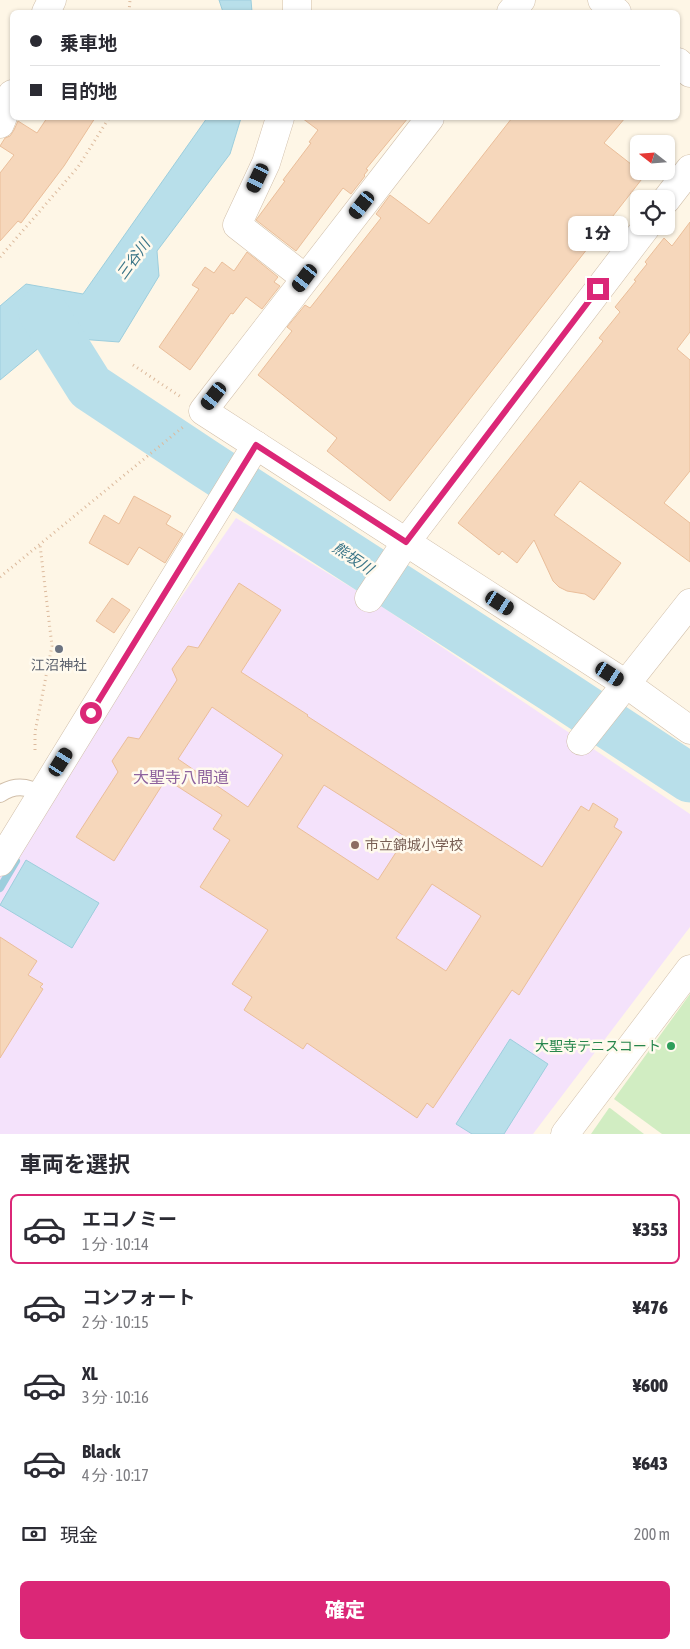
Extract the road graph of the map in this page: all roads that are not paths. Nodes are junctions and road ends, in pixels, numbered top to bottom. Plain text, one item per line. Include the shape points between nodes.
1 (602, 0) edge
2 (614, 10) edge
3 (680, 64) edge
4 (690, 73) edge
5 (10, 99) edge
6 (279, 120) edge
7 (428, 120) edge
8 (0, 124) edge
9 (690, 169) edge
10 (674, 190) edge
11 (639, 235) edge
12 (305, 278) junction
13 (256, 445) junction
14 (406, 542) junction
15 (369, 598) dead end
16 (690, 603) edge
17 (626, 684) junction
18 (690, 730) edge
19 (581, 741) dead end
20 (38, 793) junction
21 (0, 794) edge
22 (0, 862) edge
23 (690, 970) edge
24 (565, 1134) edge

1 - 2 street
3 - 4 street
5 - 8 street
6 - 12 street via 266,163 237,225
7 - 12 street
9 - 10 street
11 - 14 street
12 - 13 street via 203,411
13 - 14 street
13 - 20 street
14 - 15 street
14 - 17 street
16 - 17 street
17 - 18 street
17 - 19 street
20 - 21 lane via 19,786
20 - 22 street
23 - 24 street

